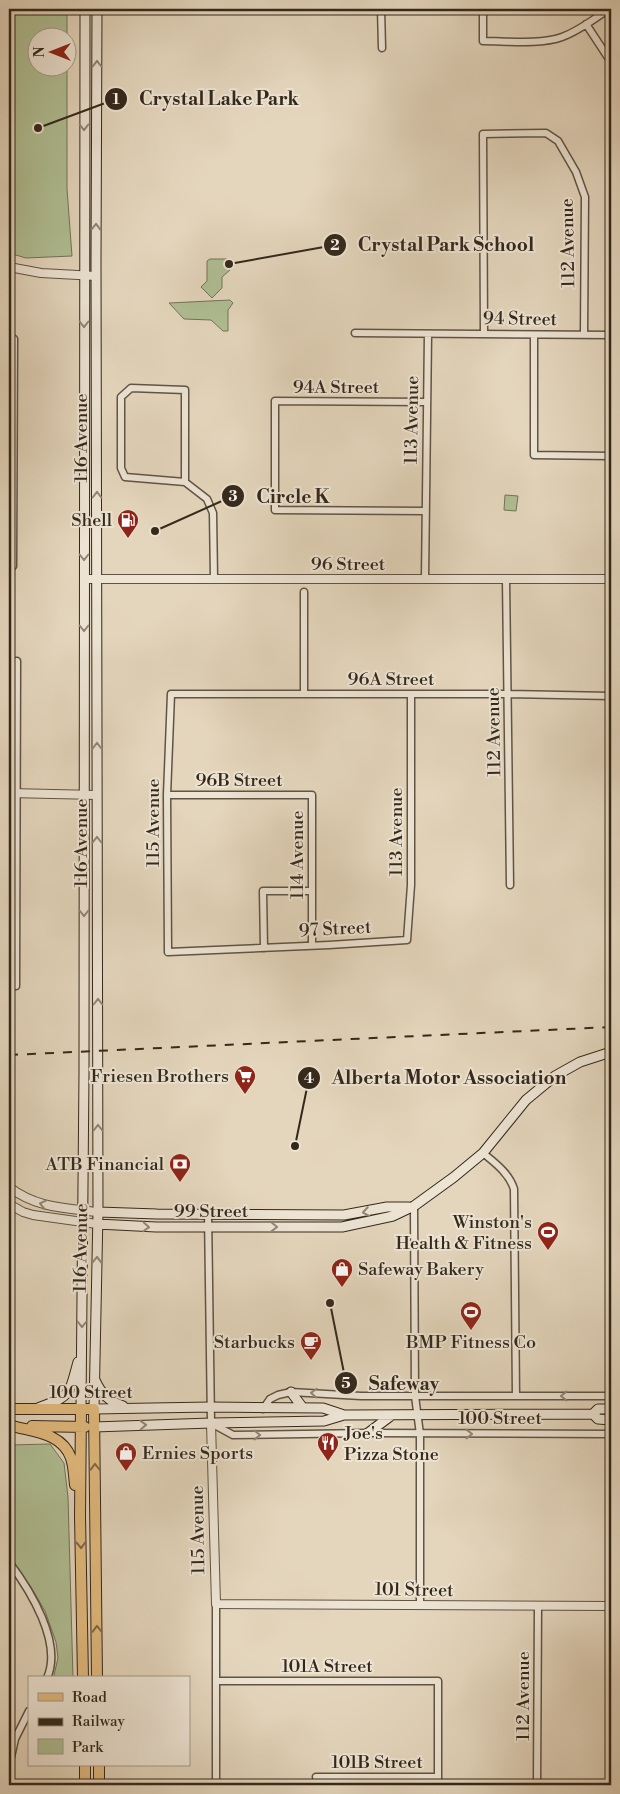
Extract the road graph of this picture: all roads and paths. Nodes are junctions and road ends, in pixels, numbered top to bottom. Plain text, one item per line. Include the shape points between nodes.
1 (85, 9) edge
2 (97, 9) edge
3 (382, 9) edge
4 (483, 9) edge
5 (609, 9) edge
6 (586, 24) junction
7 (382, 48) dead end
8 (611, 62) edge
9 (9, 267) edge
10 (84, 275) junction
11 (96, 276) junction
12 (355, 333) dead end
13 (428, 334) junction
14 (484, 334) junction
15 (534, 335) junction
16 (584, 335) junction
17 (611, 335) edge
18 (12, 339) edge
19 (426, 402) junction
20 (11, 431) edge
21 (611, 456) edge
22 (185, 482) junction
23 (425, 511) junction
24 (11, 566) edge
25 (84, 579) junction
26 (98, 579) junction
27 (214, 579) junction
28 (425, 579) junction
29 (506, 579) junction
30 (611, 579) edge
31 (304, 592) dead end
32 (9, 662) edge
33 (171, 694) joint
34 (304, 694) junction
35 (508, 694) junction
36 (410, 695) junction
37 (611, 696) edge
38 (12, 793) edge
39 (84, 794) junction
40 (97, 795) junction
41 (312, 795) joint
42 (167, 796) junction
43 (510, 885) dead end
44 (312, 891) junction
45 (611, 915) edge
46 (611, 928) edge
47 (407, 940) joint
48 (312, 945) junction
49 (264, 948) junction
50 (168, 952) joint
51 (12, 986) edge
52 (611, 1052) edge
53 (98, 1071) junction
54 (84, 1072) junction
55 (482, 1153) junction
56 (9, 1187) edge
57 (9, 1204) edge
58 (414, 1206) junction
59 (82, 1210) junction
60 (98, 1212) junction
61 (208, 1213) junction
62 (82, 1223) junction
63 (98, 1224) junction
64 (208, 1226) junction
65 (82, 1347) junction
66 (94, 1378) junction
67 (291, 1392) junction
68 (415, 1396) junction
69 (516, 1396) junction
70 (611, 1396) edge
71 (210, 1407) junction
72 (133, 1408) junction
73 (304, 1408) junction
74 (9, 1409) edge
75 (35, 1409) junction
76 (81, 1409) junction
77 (94, 1409) junction
78 (263, 1409) junction
79 (611, 1409) edge
80 (593, 1414) junction
81 (344, 1415) junction
82 (392, 1415) junction
83 (418, 1415) junction
84 (611, 1420) edge
85 (211, 1422) junction
86 (10, 1426) edge
87 (80, 1427) junction
88 (94, 1427) junction
89 (368, 1433) junction
90 (420, 1434) junction
91 (611, 1434) edge
92 (80, 1516) junction
93 (9, 1562) edge
94 (216, 1604) junction
95 (420, 1606) junction
96 (538, 1606) junction
97 (611, 1606) edge
98 (48, 1676) edge
99 (83, 1676) edge
100 (97, 1676) edge
101 (216, 1681) junction
102 (28, 1713) edge
103 (9, 1766) edge
104 (85, 1766) edge
105 (99, 1766) edge
106 (316, 1777) dead end
107 (438, 1777) junction
108 (85, 1785) edge
109 (99, 1785) edge
110 (216, 1785) edge
111 (438, 1785) edge
112 (537, 1785) edge

1 -> 10 main road, 116 Avenue
11 -> 2 main road, 116 Avenue
3 - 7 street
4 - 6 street via 483,41 545,40 562,37
5 - 6 street
6 - 8 street
9 - 10 street via 41,273
10 - 11 street
10 -> 25 main road, 116 Avenue
26 -> 11 main road, 116 Avenue
12 - 13 street
13 - 14 street, 94 Street
13 - 19 street, 113 Avenue
14 - 15 street, 94 Street
14 - 16 street, 112 Avenue via 483,134 546,134 558,141 586,197
15 - 16 street, 94 Street
15 - 21 street via 534,455
16 - 17 street, 94 Street
18 - 20 street
19 - 23 street, 113 Avenue
19 - 23 street, 94A Street via 275,401 274,510
20 - 24 street
22 - 22 street via 185,390 131,388 121,397 121,468 125,477
22 - 27 street via 206,499 213,513
23 - 28 street, 113 Avenue
25 - 26 street, 96 Street
25 -> 39 main road, 116 Avenue
26 - 27 street, 96 Street
40 -> 26 main road, 116 Avenue
27 - 28 street, 96 Street
28 - 29 street, 96 Street
29 - 30 street, 96 Street
29 - 35 street, 112 Avenue
31 - 34 street
32 - 38 street via 17,661
33 - 34 street, 96A Street
33 - 42 street, 115 Avenue
34 - 36 street, 96A Street
35 - 36 street, 96A Street
35 - 37 street, 96A Street
35 - 43 street, 112 Avenue
36 - 47 street, 113 Avenue via 411,886
38 - 39 street
38 - 51 street
39 - 40 street
39 -> 54 main road, 116 Avenue
53 -> 40 main road, 116 Avenue
41 - 42 street, 96B Street
41 - 44 street, 114 Avenue
42 - 50 street, 115 Avenue
44 - 48 street, 114 Avenue
44 - 49 street via 263,891
45 - 46 street
47 - 48 street, 97 Street
48 - 49 street, 97 Street
49 - 50 street, 97 Street
52 - 55 main road, 99 Street via 572,1066 539,1089 514,1113
53 - 54 main road
60 -> 53 main road, 116 Avenue
54 - 59 main road, 116 Avenue
55 - 58 main road, 99 Street
55 - 69 street via 504,1171 514,1189
59 -> 56 street, 99 Street via 34,1202
57 - 62 street, 99 Street via 33,1215
58 -> 61 main road, 99 Street via 344,1215
64 -> 58 main road, 99 Street via 342,1227 381,1219
58 - 68 street
59 - 60 street, 99 Street
59 - 62 main road, 116 Avenue
60 - 61 main road, 99 Street
60 - 63 main road, 116 Avenue
61 - 64 street, 115 Avenue
62 - 63 street, 99 Street
62 -> 65 main road, 116 Avenue
63 -> 64 main road, 99 Street
66 -> 63 main road, 116 Avenue
64 - 71 street, 115 Avenue
65 - 75 main road via 68,1394
65 - 76 main road, 116 Avenue
66 - 72 main road via 111,1402
66 - 77 main road, 116 Avenue
68 -> 67 street, 100 Street
67 - 73 main road
67 - 78 street, 100 Street via 270,1399
68 - 69 street, 100 Street
68 - 83 street
70 -> 69 street, 100 Street
71 - 72 main road, 100 Street
71 - 78 main road, 100 Street
71 - 85 street, 115 Avenue
72 - 77 main road, 100 Street
73 - 78 main road, 100 Street
73 - 81 main road, 100 Street via 323,1408
74 - 75 main road, 100 Street
75 - 76 main road, 100 Street
76 - 77 main road, 100 Street
76 - 87 main road, 116 Avenue
77 - 88 main road, 116 Avenue
79 - 80 main road, 100 Street via 598,1409
80 - 83 main road, 100 Street
80 - 84 main road, 100 Street via 598,1419
81 - 82 main road, 100 Street
81 - 85 main road, 100 Street via 324,1421
82 - 83 main road, 100 Street
82 - 89 main road
83 - 90 street
88 -> 85 main road, 100 Street
85 -> 89 street, 100 Street via 234,1435
85 - 94 street, 115 Avenue
86 - 87 main road, 100 Street
86 - 92 main road via 47,1434 64,1446 71,1458
87 - 88 main road, 100 Street
87 - 92 main road, 116 Avenue
100 -> 88 main road, 116 Avenue
89 - 90 street, 100 Street
90 -> 91 street, 100 Street
90 - 95 street
92 -> 99 main road, 116 Avenue
93 - 98 street via 46,1626 52,1656
94 - 95 street, 101 Street
94 - 101 street, 115 Avenue
95 - 96 street, 101 Street
96 - 97 street, 101 Street
96 - 112 street, 112 Avenue
101 - 107 street, 101A Street via 438,1680
101 - 110 street, 115 Avenue
102 - 103 street via 15,1739
104 - 108 main road
105 - 109 main road
106 - 107 street, 101B Street
107 - 111 street

